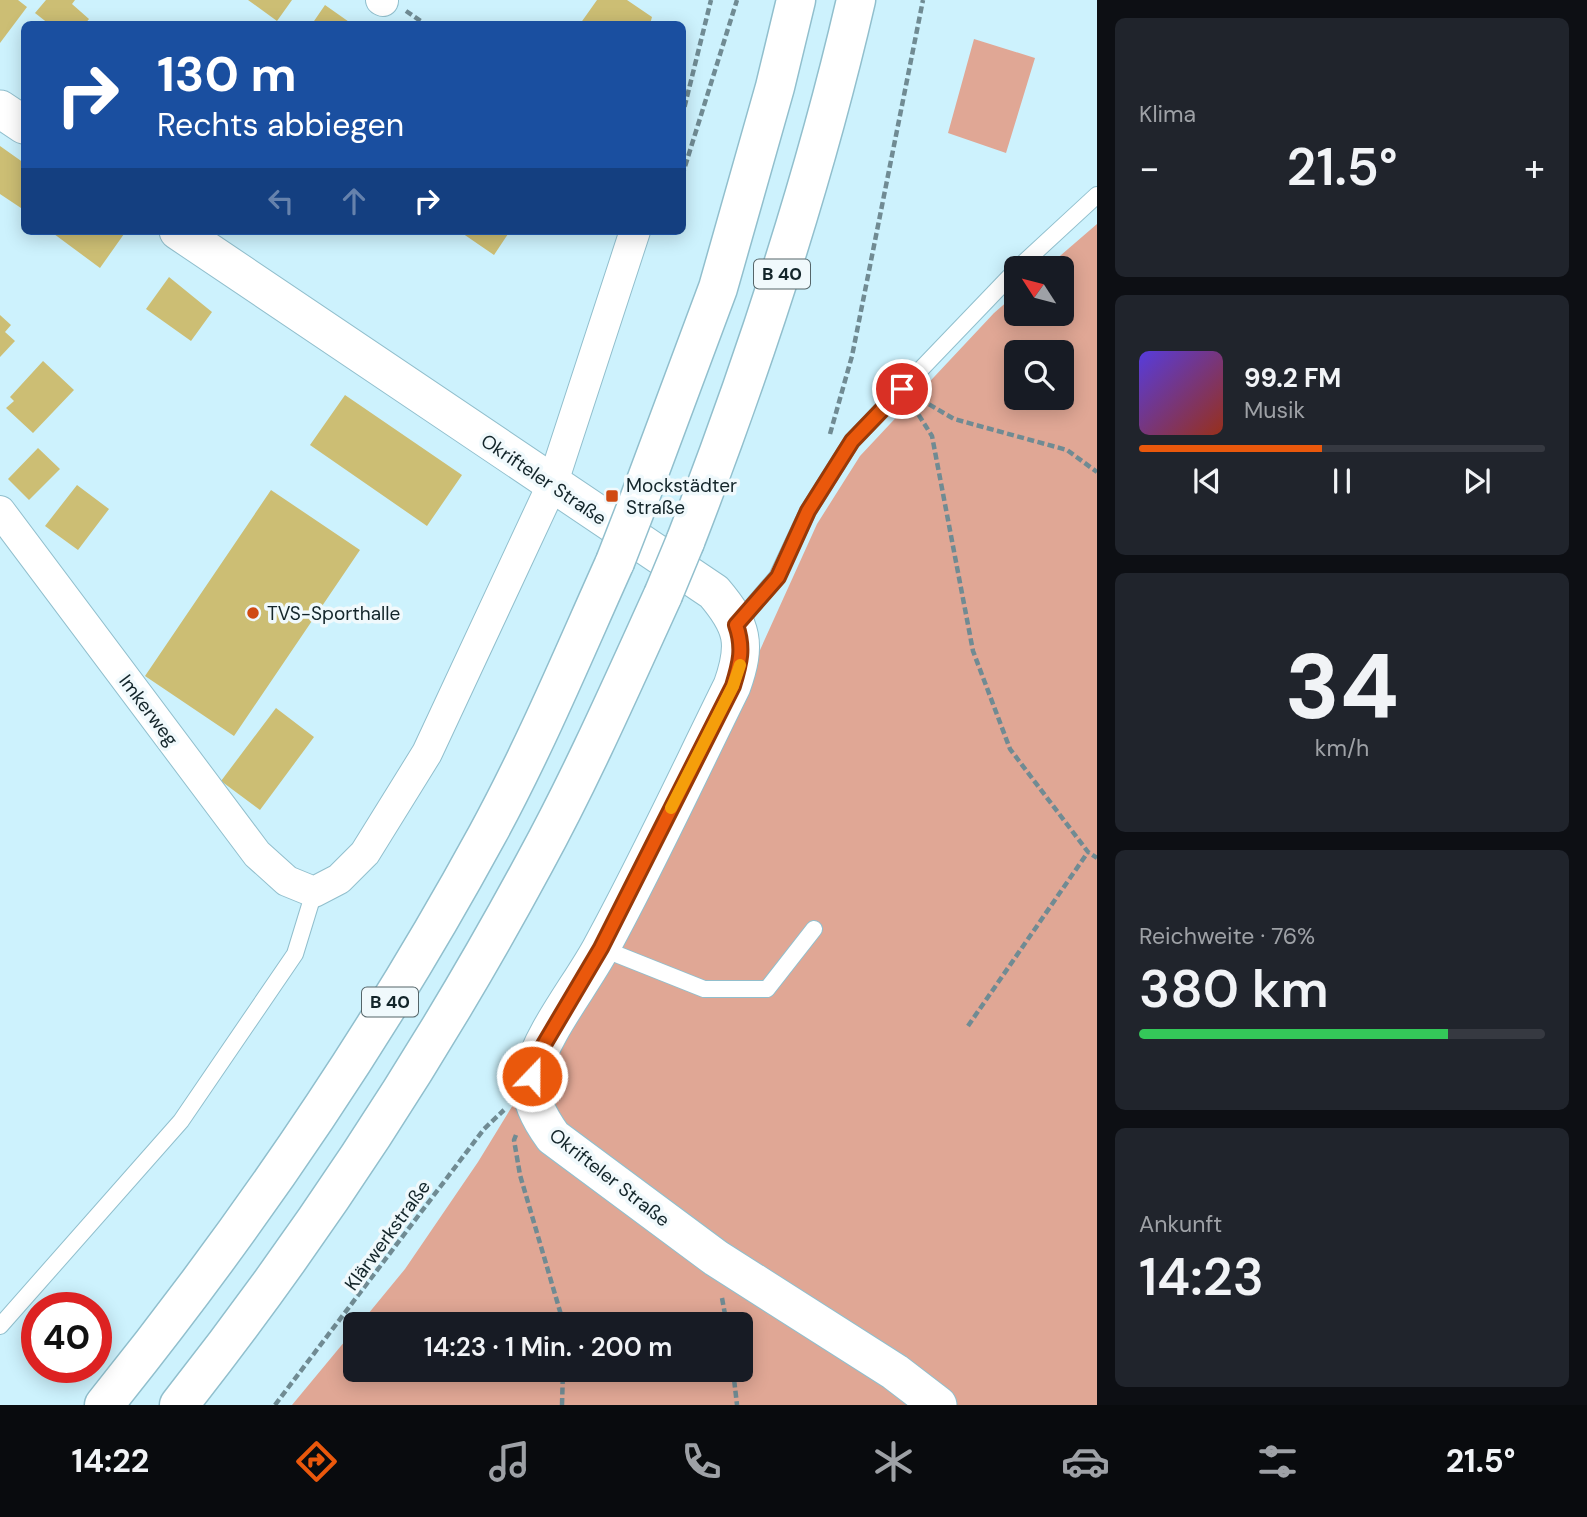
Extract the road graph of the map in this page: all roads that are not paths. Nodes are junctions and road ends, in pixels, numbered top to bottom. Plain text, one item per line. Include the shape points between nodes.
1 (796, 0) edge
2 (856, 0) edge
3 (0, 108) edge
4 (21, 123) edge
5 (1097, 195) edge
6 (184, 235) edge
7 (634, 235) edge
8 (1032, 256) edge
9 (1004, 283) edge
10 (552, 485) junction
11 (0, 510) edge
12 (736, 625) junction
13 (314, 892) junction
14 (814, 929) dead end
15 (601, 948) junction
16 (0, 1326) edge
17 (104, 1405) edge
18 (179, 1405) edge
19 (938, 1405) edge

1 - 17 highway, B 40, bridge via 718,288 614,562 488,833 339,1084 264,1195
2 - 18 highway, B 40, bridge via 833,99 772,306 685,542 601,730 537,860 467,985 377,1130
3 - 4 street
5 - 8 lane
6 - 10 street, Okrifteler Straße
7 - 10 street
9 - 12 lane via 852,441 808,511 778,577
10 - 12 street, Okrifteler Straße via 714,592
10 - 13 street via 427,752 365,853 339,879
11 - 13 street, Imkerweg via 257,854 287,881
12 - 15 street, Okrifteler Straße via 742,659 733,686
13 - 16 lane via 295,954 181,1121
14 - 15 lane via 768,989 704,989
15 - 19 street, Okrifteler Straße via 539,1053 532,1076 539,1117 553,1137 716,1258 895,1372

